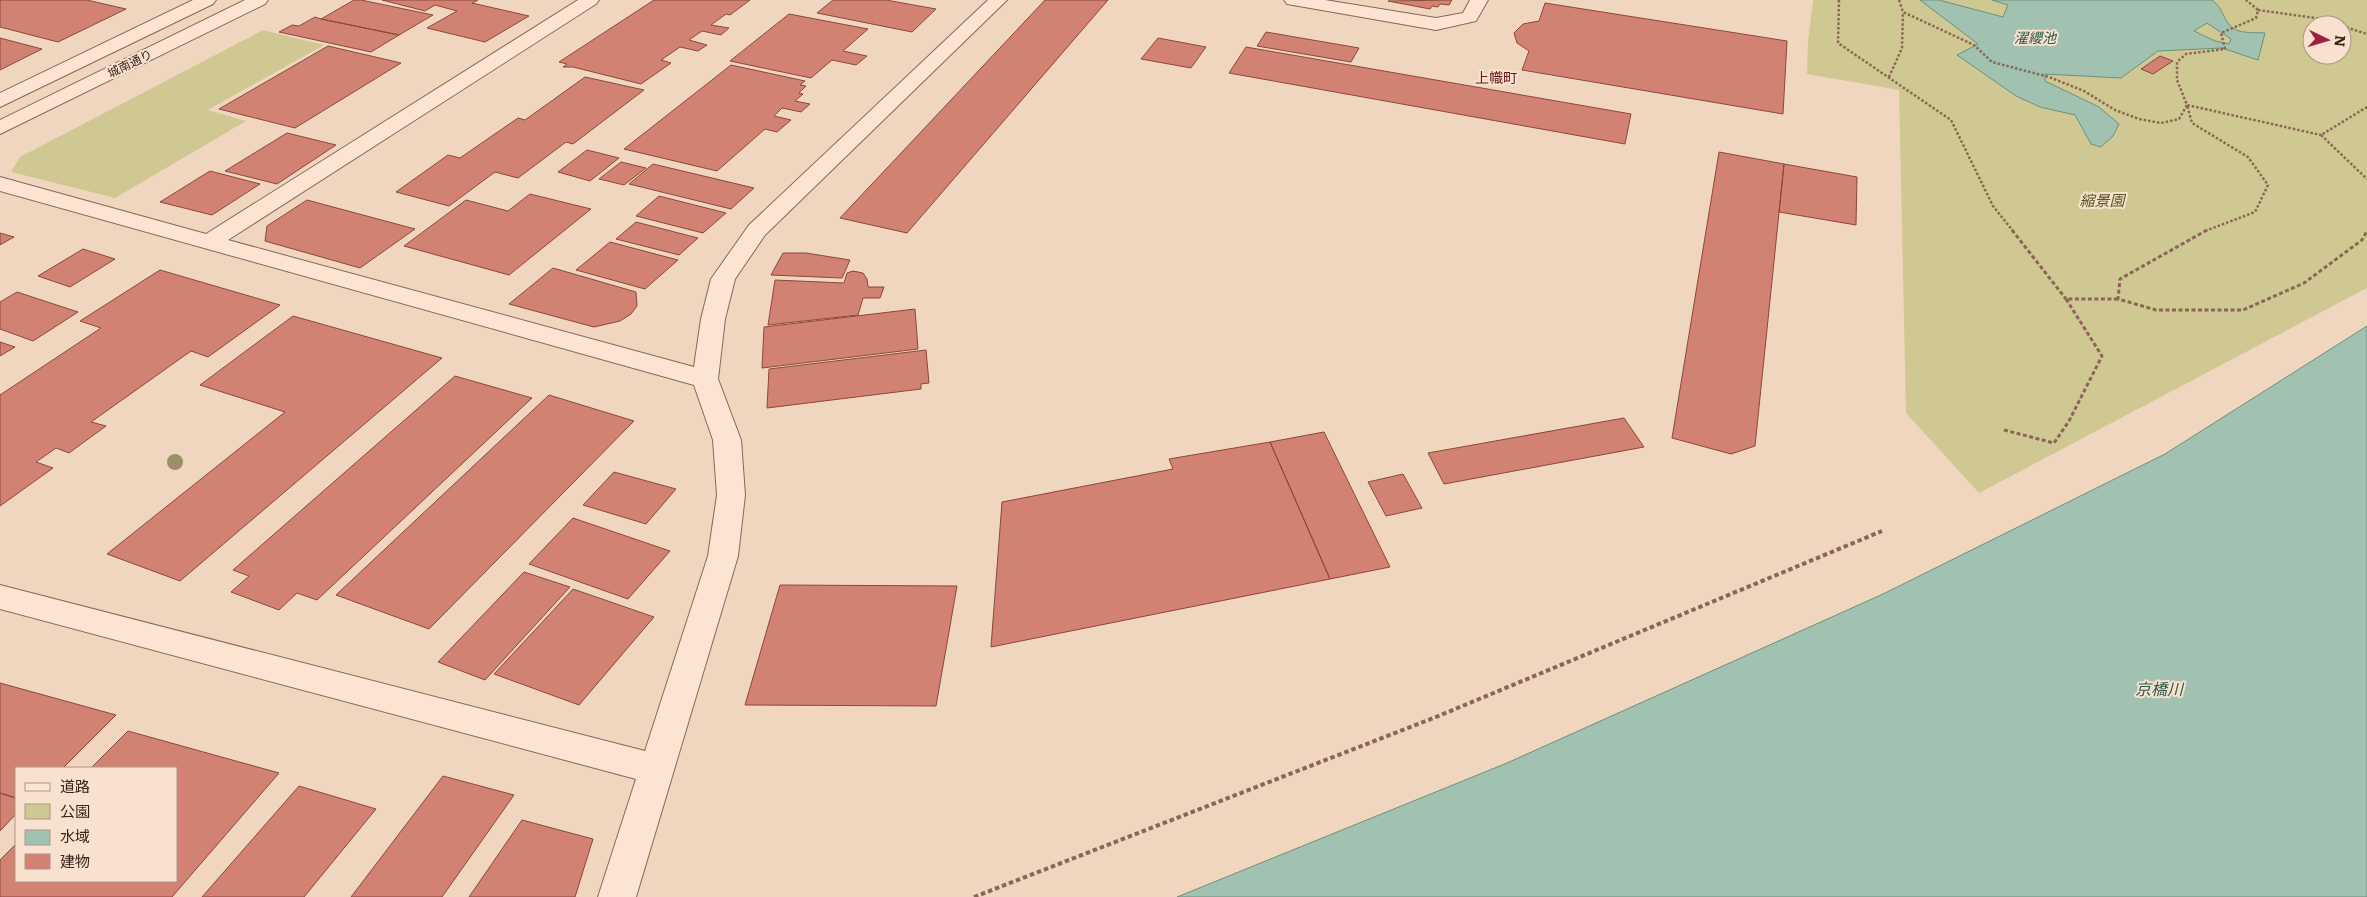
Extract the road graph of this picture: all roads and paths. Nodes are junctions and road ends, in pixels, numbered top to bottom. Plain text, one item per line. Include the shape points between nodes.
1 (207, 0) edge
2 (259, 0) edge
3 (590, 0) edge
4 (998, 0) edge
5 (1294, 0) edge
6 (1479, 0) edge
7 (1839, 0) edge
8 (1899, 0) edge
9 (2246, 0) edge
10 (2258, 10) junction
11 (1904, 12) junction
12 (2302, 16) edge
13 (2352, 29) edge
14 (2367, 34) edge
15 (1889, 77) junction
16 (0, 101) edge
17 (2187, 105) junction
18 (2367, 107) edge
19 (0, 128) edge
20 (2321, 135) junction
21 (2367, 179) edge
22 (0, 184) edge
23 (2367, 231) edge
24 (210, 241) junction
25 (2066, 299) junction
26 (2118, 299) junction
27 (706, 379) junction
28 (2004, 430) dead end
29 (1882, 531) dead end
30 (0, 597) edge
31 (656, 769) junction
32 (617, 897) edge
33 (974, 897) edge

1 - 16 street, 城南通り
2 - 19 street, 城南通り
3 - 24 street
4 - 27 street via 757,230 723,280 713,319
5 - 6 street via 1436,24 1470,17
7 - 15 path via 1838,43
8 - 11 path
9 - 10 path
10 - 12 path
10 - 17 path via 2256,18 2221,33 2225,49 2186,54 2177,62 2177,80
11 - 15 path via 1902,48
11 - 17 path via 1974,45 1992,62 2049,77 2139,119 2161,123 2179,119
13 - 14 path
15 - 25 path via 1951,120 1993,206
17 - 20 path
17 - 26 path via 2192,123 2248,157 2268,185 2255,212 2214,226 2120,279
18 - 20 path
20 - 21 path
22 - 24 street
23 - 26 path via 2362,240 2304,283 2243,310 2156,310
24 - 27 street
25 - 26 path
25 - 28 path via 2102,356 2069,421 2054,443
27 - 31 street via 727,440 731,495 723,556
29 - 33 path via 1436,717
30 - 31 street
31 - 32 street

